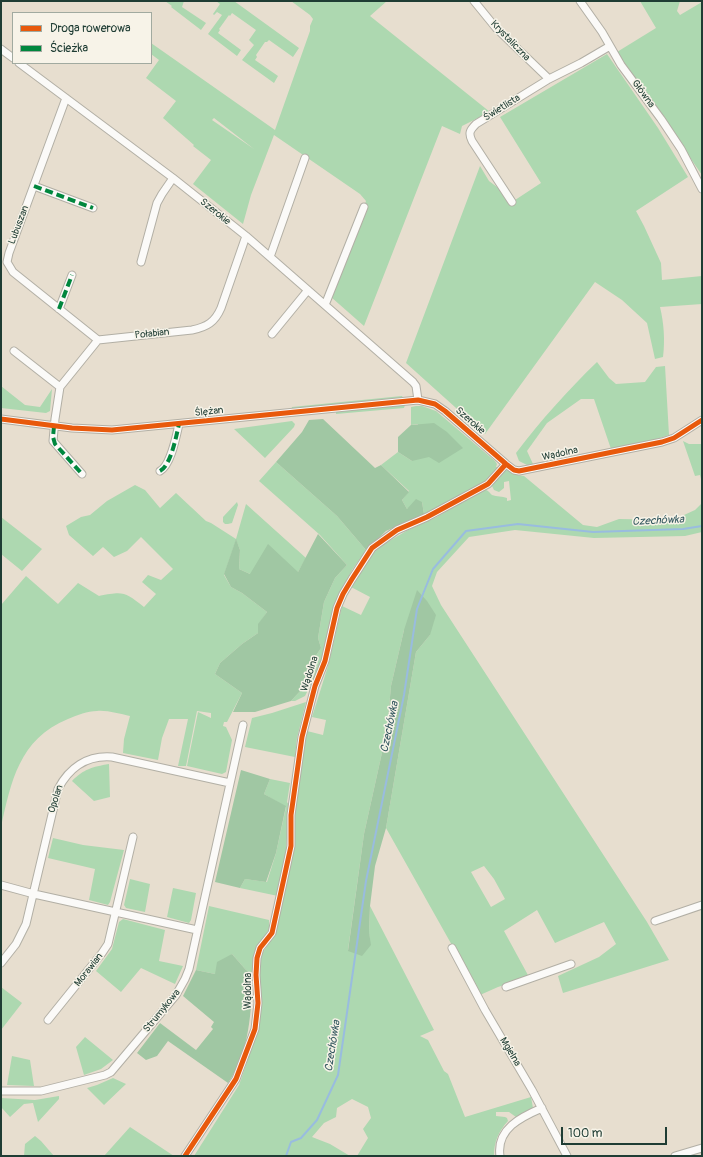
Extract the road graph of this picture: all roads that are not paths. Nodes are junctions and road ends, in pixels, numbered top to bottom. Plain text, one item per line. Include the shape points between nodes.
1 (474, 1) edge
2 (580, 1) edge
3 (610, 46) junction
4 (1, 49) edge
5 (12, 57) edge
6 (20, 64) edge
7 (549, 79) junction
8 (66, 98) junction
9 (305, 158) dead end
10 (173, 178) junction
11 (34, 186) junction
12 (702, 189) edge
13 (512, 202) dead end
14 (364, 207) dead end
15 (93, 208) dead end
16 (246, 236) junction
17 (270, 257) junction
18 (141, 262) dead end
19 (72, 275) dead end
20 (308, 290) junction
21 (325, 306) junction
22 (59, 309) junction
23 (272, 334) dead end
24 (98, 340) junction
25 (14, 351) dead end
26 (60, 387) junction
27 (418, 400) junction
28 (1, 419) edge
29 (702, 420) edge
30 (179, 424) junction
31 (54, 426) junction
32 (506, 464) junction
33 (160, 471) dead end
34 (82, 474) dead end
35 (243, 725) dead end
36 (230, 783) junction
37 (133, 837) dead end
38 (1, 885) edge
39 (34, 894) junction
40 (702, 905) edge
41 (116, 912) junction
42 (655, 921) dead end
43 (197, 930) junction
44 (452, 948) dead end
45 (1, 963) edge
46 (571, 964) dead end
47 (506, 988) dead end
48 (48, 1020) dead end
49 (1, 1090) edge
50 (542, 1108) junction
51 (702, 1148) edge
52 (185, 1156) edge
53 (500, 1156) edge
54 (567, 1156) edge
55 (675, 1156) edge

1 - 7 street, Krystaliczna via 496,28
2 - 3 street, Główna
3 - 7 street, Świetlista
3 - 12 street, Główna via 681,149
4 - 5 street
6 - 8 street, Szerokie
7 - 13 street, Świetlista via 470,130 469,136
8 - 10 street, Szerokie
8 - 11 street, Lubuszan
9 - 17 street
10 - 16 street, Szerokie
10 - 18 street via 157,203
11 - 15 street
11 - 22 street, Lubuszan via 7,262 13,272
14 - 21 street
16 - 17 street, Szerokie
16 - 24 street, Połabian via 221,308 216,319 206,327
17 - 20 street, Szerokie
19 - 22 street
20 - 21 street, Szerokie
20 - 23 street
21 - 27 street, Szerokie via 413,382
22 - 24 street, Lubuszan
24 - 26 street
25 - 26 street
26 - 31 street
27 - 30 street, Ślężan
27 - 32 street, Szerokie via 434,404 445,411
28 - 31 street, Ślężan
29 - 32 street, Wądolna via 674,438 633,449 519,471
30 - 31 street, Ślężan via 106,430
30 - 33 street via 168,462
31 - 34 street via 55,444
32 - 52 street, Wądolna via 488,484 397,530 372,548 337,608 325,660 315,686 302,737 292,808 291,846 272,934 260,948 257,958 258,1003 255,1029 236,1079
35 - 36 street, Strumykowa
36 - 39 street, Opolan via 112,757 93,758 76,766 66,775 58,789
36 - 43 street, Strumykowa
37 - 41 street, Morawian
38 - 39 street
39 - 41 street
39 - 45 street, Opolan via 24,931
40 - 42 street
41 - 43 street
41 - 48 street, Morawian via 105,948
43 - 49 street, Strumykowa via 189,969 180,988 111,1072 41,1091
44 - 50 street, Mgielna
46 - 47 street
50 - 53 street via 507,1128 500,1141
50 - 54 street, Mgielna
51 - 55 street

